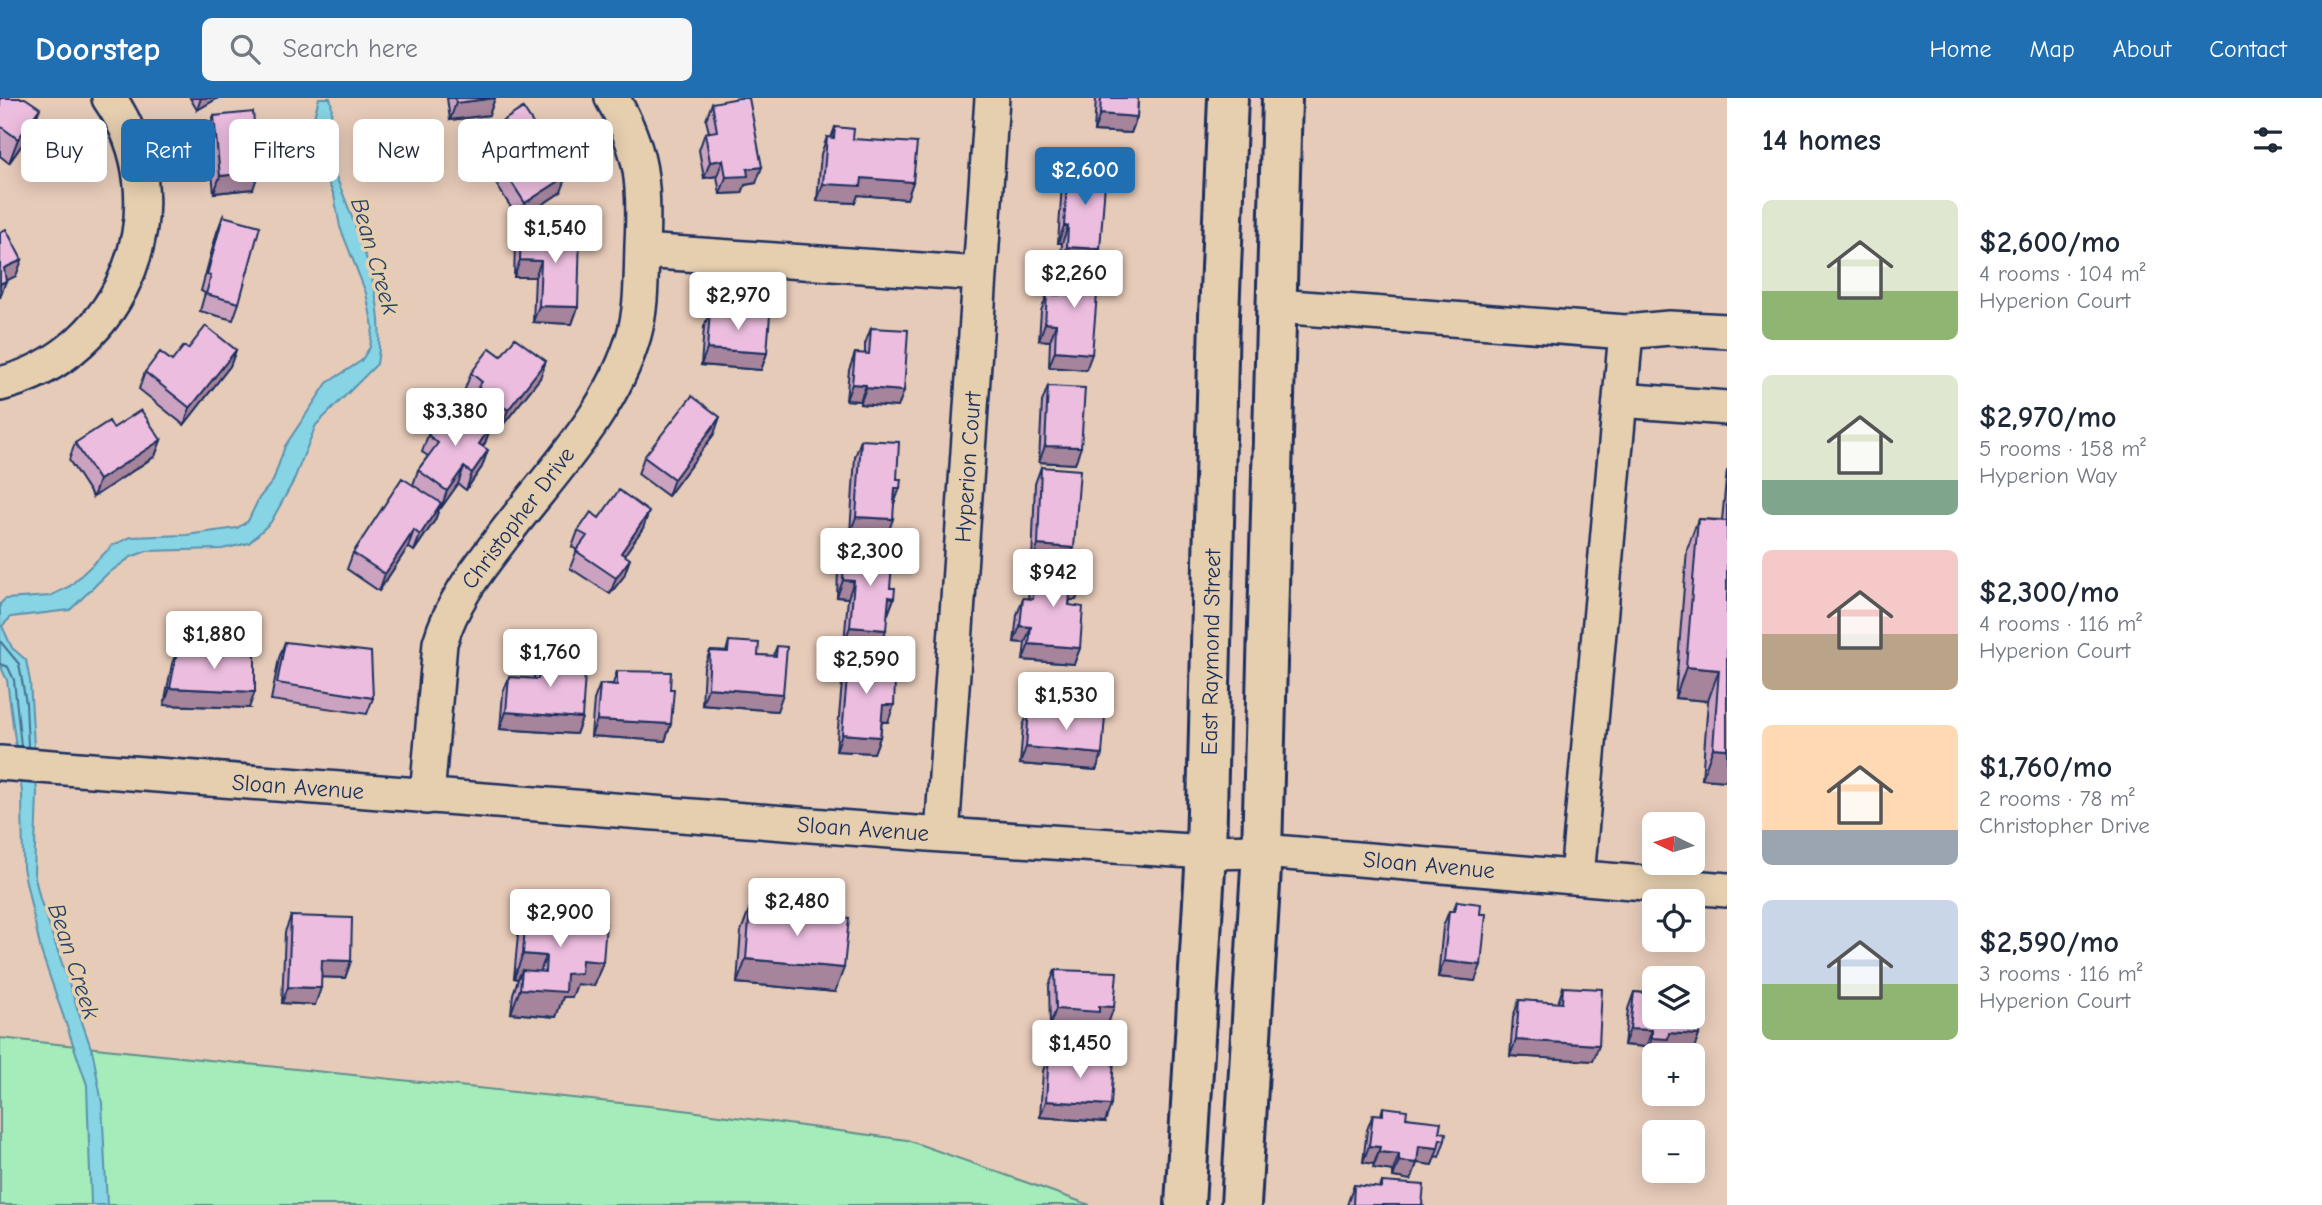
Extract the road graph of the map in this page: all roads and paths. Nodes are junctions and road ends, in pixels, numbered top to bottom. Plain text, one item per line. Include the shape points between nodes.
1 (109, 98) edge
2 (612, 98) edge
3 (992, 98) edge
4 (1228, 98) edge
5 (1282, 98) edge
6 (642, 251) junction
7 (980, 274) junction
8 (1276, 306) junction
9 (1727, 331) edge
10 (1626, 332) junction
11 (0, 384) edge
12 (1620, 400) junction
13 (1727, 408) edge
14 (0, 764) edge
15 (427, 797) junction
16 (942, 835) junction
17 (1262, 851) junction
18 (1206, 852) junction
19 (1577, 877) junction
20 (1727, 890) edge
21 (1185, 1205) edge
22 (1241, 1205) edge

1 - 11 street via 135,152 143,189 130,269 104,317 61,357
2 - 6 street, Christopher Drive via 625,118 641,164
3 - 7 street, Hyperion Court
4 - 18 main road, East Raymond Street
5 - 8 main road
6 - 7 street
6 - 15 street, Christopher Drive via 634,335 607,399 471,578 446,620 440,643
7 - 16 street, Hyperion Court
8 - 10 street
8 - 17 main road
9 - 10 street via 1670,328
10 - 12 street
12 - 13 street
12 - 19 street
14 - 15 street, Sloan Avenue
15 - 16 street, Sloan Avenue
16 - 18 street, Sloan Avenue
17 - 18 street, Sloan Avenue
17 - 19 street, Sloan Avenue
17 - 22 main road
18 - 21 main road, East Raymond Street
19 - 20 street, Sloan Avenue

